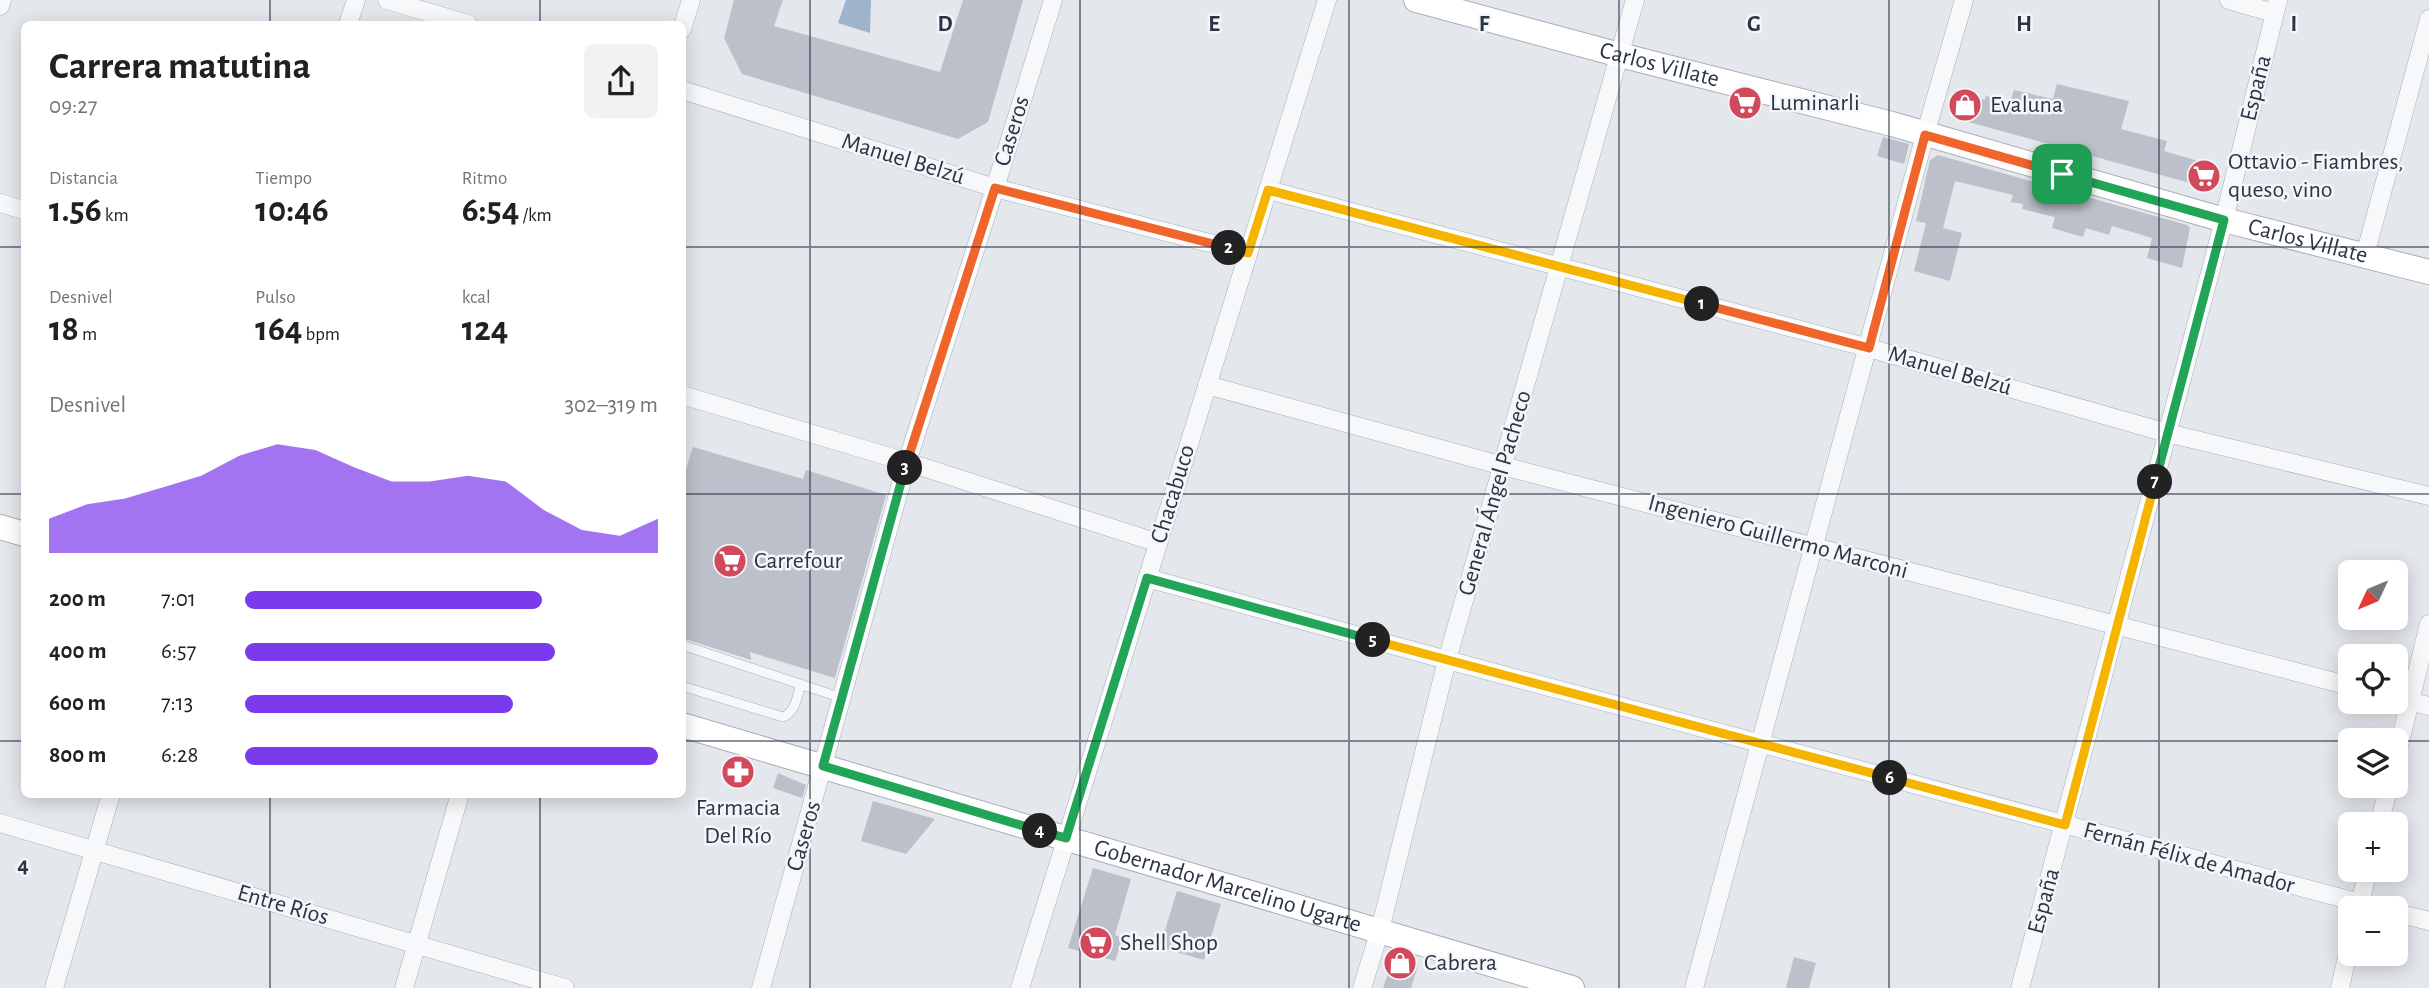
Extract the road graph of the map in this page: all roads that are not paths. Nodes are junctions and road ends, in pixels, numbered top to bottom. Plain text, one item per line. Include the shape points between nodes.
1 (2, 0) edge
2 (356, 0) edge
3 (387, 0) edge
4 (691, 0) edge
5 (1053, 0) edge
6 (1327, 0) edge
7 (1416, 0) edge
8 (1635, 0) edge
9 (1964, 0) edge
10 (2229, 0) edge
11 (0, 6) edge
12 (2276, 6) edge
13 (2429, 19) edge
14 (349, 21) edge
15 (458, 21) edge
16 (684, 21) edge
17 (1620, 55) junction
18 (686, 91) edge
19 (1925, 135) junction
20 (995, 188) junction
21 (1268, 190) junction
22 (0, 203) edge
23 (21, 209) edge
24 (2224, 220) junction
25 (1248, 253) junction
26 (2365, 255) junction
27 (1559, 267) junction
28 (2429, 272) edge
29 (1869, 348) junction
30 (1207, 385) junction
31 (686, 396) edge
32 (2167, 433) junction
33 (906, 462) junction
34 (1503, 466) junction
35 (2429, 496) edge
36 (0, 527) edge
37 (21, 533) edge
38 (1158, 542) junction
39 (1814, 547) junction
40 (1147, 578) junction
41 (2429, 624) edge
42 (2118, 626) junction
43 (686, 646) edge
44 (1447, 660) junction
45 (2338, 683) edge
46 (801, 684) junction
47 (2408, 685) edge
48 (686, 687) edge
49 (842, 698) junction
50 (2408, 701) edge
51 (2429, 706) edge
52 (686, 726) edge
53 (1759, 743) junction
54 (823, 766) junction
55 (110, 798) edge
56 (459, 798) edge
57 (0, 823) edge
58 (2065, 825) junction
59 (1066, 838) junction
60 (95, 850) junction
61 (2338, 900) edge
62 (2408, 916) edge
63 (2429, 921) edge
64 (1380, 930) junction
65 (416, 944) junction
66 (2345, 966) edge
67 (54, 988) edge
68 (404, 988) edge
69 (565, 988) edge
70 (761, 988) edge
71 (1020, 988) edge
72 (1363, 988) edge
73 (1572, 988) edge
74 (1694, 988) edge
75 (2020, 988) edge
76 (2340, 988) edge

1 - 11 street
2 - 14 street
3 - 15 street
4 - 16 street
5 - 20 street, Caseros
6 - 21 street, Chacabuco
7 - 17 street, Carlos Villate
8 - 17 street, General Ángel Pacheco
9 - 19 street
10 - 12 street
12 - 24 street, España
13 - 26 street
17 - 19 street, Carlos Villate
17 - 27 street, General Ángel Pacheco
18 - 20 street, Manuel Belzú
19 - 24 street, Carlos Villate
19 - 29 street
20 - 25 street, Manuel Belzú
20 - 33 street, Caseros
21 - 25 street, Chacabuco
21 - 27 street, Manuel Belzú
22 - 23 street
24 - 26 street, Carlos Villate
24 - 32 street, España
25 - 30 street, Chacabuco
26 - 28 street, Carlos Villate
27 - 29 street, Manuel Belzú
27 - 34 street, General Ángel Pacheco
29 - 32 street, Manuel Belzú
29 - 39 street
30 - 34 street, Ingeniero Guillermo Marconi
30 - 38 street, Chacabuco
31 - 33 street
32 - 35 street, Manuel Belzú
32 - 42 street, España
33 - 38 street
33 - 49 street, Caseros
34 - 39 street, Ingeniero Guillermo Marconi
34 - 44 street, General Ángel Pacheco
36 - 37 street
38 - 40 street, Chacabuco
39 - 42 street, Ingeniero Guillermo Marconi
39 - 53 street
40 - 44 street, Fernán Félix de Amador
40 - 59 street, Chacabuco
41 - 47 street
42 - 45 street, Ingeniero Guillermo Marconi
42 - 58 street, España
43 - 46 lane
44 - 53 street, Fernán Félix de Amador
44 - 64 street, General Ángel Pacheco
46 - 48 lane via 794,707 783,716
46 - 49 lane
49 - 54 street, Caseros
50 - 51 street
52 - 54 street, Gobernador Marcelino Ugarte
53 - 58 street, Fernán Félix de Amador
53 - 74 street
54 - 59 street, Gobernador Marcelino Ugarte
54 - 70 street, Caseros
55 - 60 street
56 - 65 street
57 - 60 street, Entre Ríos
58 - 61 street, Fernán Félix de Amador
58 - 75 street, España
59 - 64 street, Gobernador Marcelino Ugarte
59 - 71 street, Chacabuco
60 - 65 street, Entre Ríos
60 - 67 street
62 - 63 street
64 - 72 street, General Ángel Pacheco
64 - 73 street, Gobernador Marcelino Ugarte
65 - 68 street
65 - 69 street, Entre Ríos
66 - 76 street

